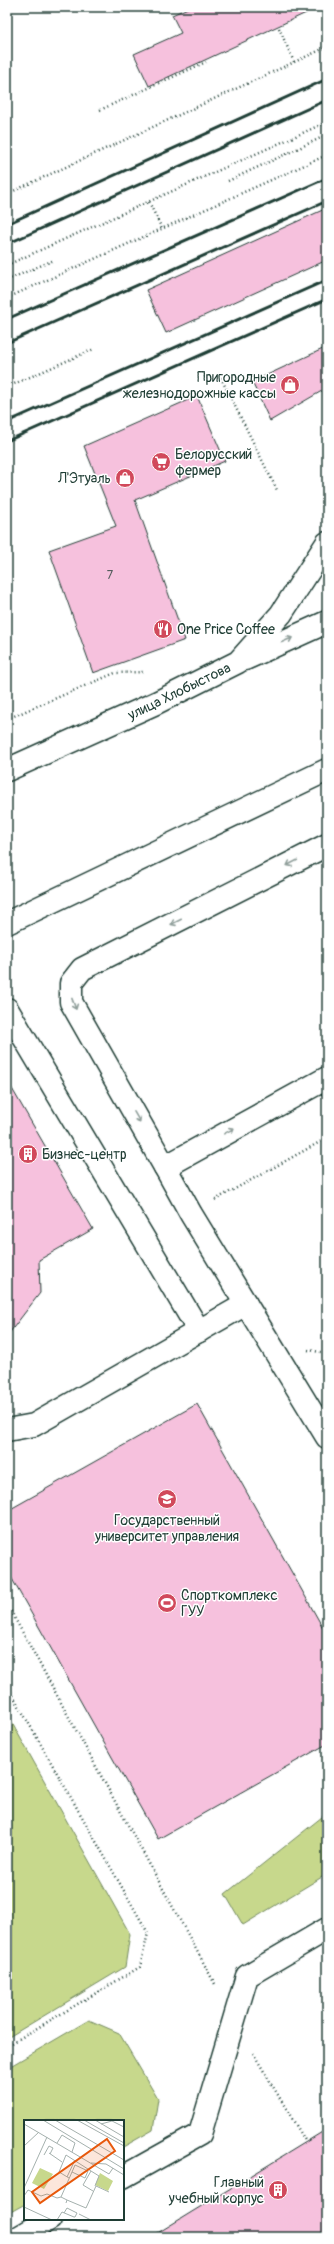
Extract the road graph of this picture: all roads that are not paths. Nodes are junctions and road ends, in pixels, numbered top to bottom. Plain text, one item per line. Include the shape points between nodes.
1 (327, 543) edge
2 (327, 622) edge
3 (238, 662) junction
4 (7, 770) edge
5 (327, 770) edge
6 (327, 845) edge
7 (7, 923) edge
8 (7, 1009) edge
9 (327, 1078) edge
10 (165, 1167) junction
11 (246, 1304) junction
12 (199, 1331) junction
13 (7, 1430) edge
14 (327, 1437) edge
15 (327, 1930) edge
16 (124, 2176) edge
17 (48, 2220) edge
18 (19, 2237) edge

1 - 3 street, улица Хлобыстова via 281,614
3 -> 2 street
3 - 4 street, улица Хлобыстова via 156,703
5 - 7 street
6 -> 10 street via 82,969 71,983 71,1002
8 - 12 street
10 -> 9 street
10 - 11 street
11 - 12 street
11 - 14 street
12 - 13 street via 34,1425
15 - 16 street via 247,1976 200,2134
17 - 18 street

